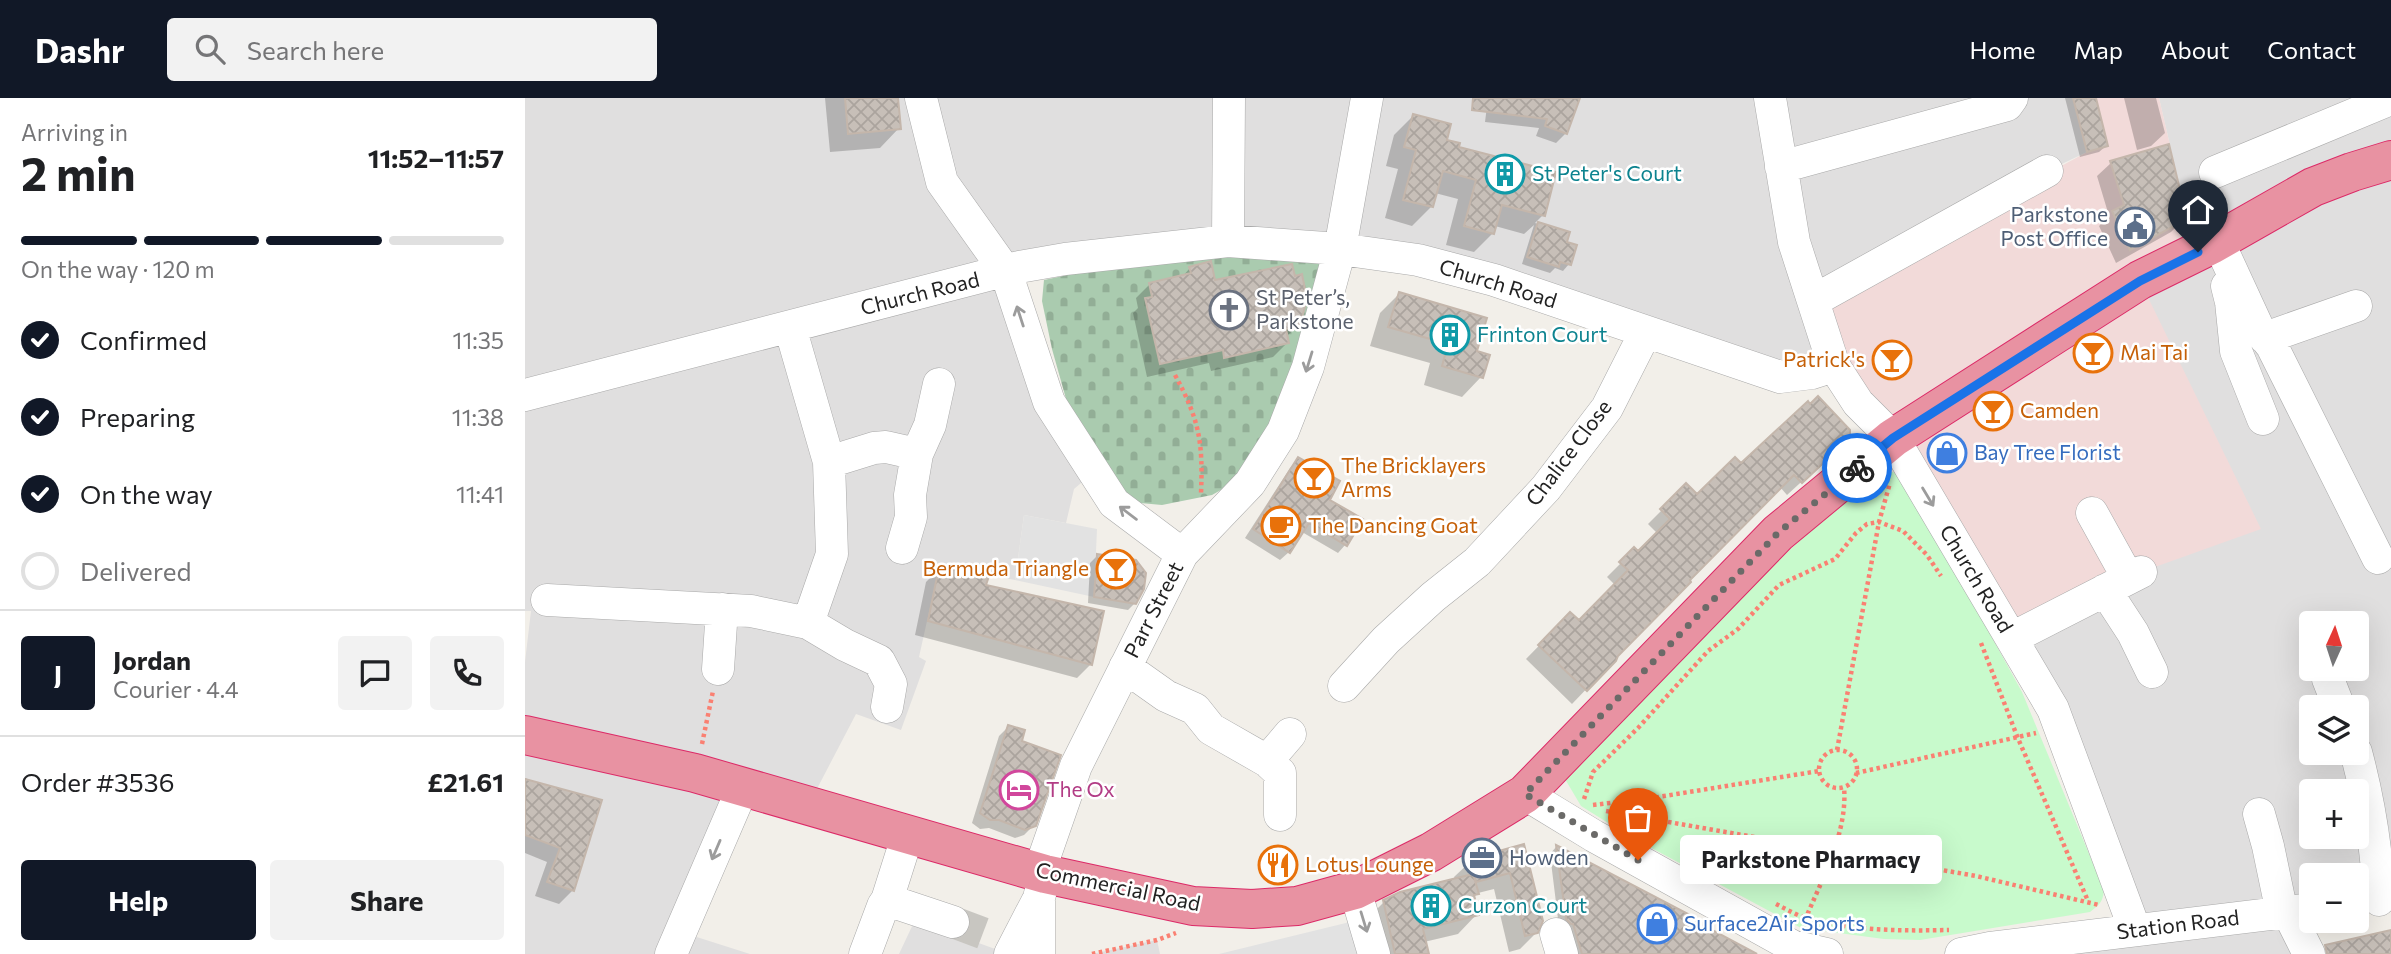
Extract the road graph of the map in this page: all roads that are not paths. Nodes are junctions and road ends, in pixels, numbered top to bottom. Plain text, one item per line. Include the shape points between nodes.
1 (921, 98) edge
2 (1229, 98) edge
3 (1367, 98) edge
4 (1770, 98) edge
5 (2012, 98) edge
6 (2391, 99) edge
7 (2391, 160) edge
8 (1781, 167) junction
9 (2047, 172) dead end
10 (2215, 172) dead end
11 (1228, 241) junction
12 (2214, 243) junction
13 (1341, 249) junction
14 (1006, 272) junction
15 (1813, 301) junction
16 (2356, 306) dead end
17 (790, 327) junction
18 (1645, 333) junction
19 (2265, 338) junction
20 (1834, 366) junction
21 (939, 384) dead end
22 (525, 395) edge
23 (2263, 419) dead end
24 (1893, 438) junction
25 (917, 454) junction
26 (829, 462) junction
27 (2092, 513) dead end
28 (902, 548) dead end
29 (1182, 554) junction
30 (2378, 558) dead end
31 (2125, 580) junction
32 (547, 600) dead end
33 (722, 610) junction
34 (809, 623) junction
35 (2012, 638) junction
36 (1125, 667) junction
37 (718, 669) road end
38 (2152, 672) dead end
39 (1344, 686) dead end
40 (887, 707) dead end
41 (1290, 734) dead end
42 (525, 735) edge
43 (1267, 761) junction
44 (2359, 765) edge
45 (743, 788) junction
46 (1525, 794) junction
47 (2259, 814) dead end
48 (1280, 815) dead end
49 (908, 834) junction
50 (1042, 886) junction
51 (1355, 890) junction
52 (887, 900) junction
53 (2376, 900) edge
54 (2294, 911) edge
55 (953, 922) tunnel mouth
56 (2132, 922) junction
57 (1961, 942) edge
58 (1804, 944) edge
59 (2078, 946) edge
60 (1013, 947) edge
61 (671, 954) edge
62 (865, 954) edge
63 (1374, 954) edge
64 (2309, 954) edge

1 - 14 street via 942,183
2 - 11 street
3 - 13 street, Parr Street
4 - 8 street
5 - 8 street via 2007,105
6 - 10 street
7 - 12 highway, Commercial Road via 2313,187
8 - 15 street via 1794,243
9 - 15 street
11 - 13 street, Church Road
11 - 14 street, Church Road via 1065,259
12 - 19 street
12 - 23 street via 2231,302 2236,352
12 - 24 highway, Commercial Road via 2140,281
13 - 18 street, Church Road via 1418,260 1494,280
13 -> 29 street, Parr Street via 1308,367 1283,431 1250,483
14 - 17 street, Church Road
29 -> 14 street via 1114,503 1049,402
15 - 20 street
16 - 19 street
17 - 22 street, Church Road
17 - 26 street
18 - 20 street, Church Road via 1780,377
18 - 39 street, Chalice Close via 1607,408 1546,488 1477,562 1386,640
19 - 30 street
20 - 24 street, Church Road via 1858,403
21 - 25 street via 930,425
24 -> 35 street, Church Road
24 - 46 highway, Commercial Road via 1778,533
25 - 26 street via 874,448
25 - 28 street via 911,517
26 - 34 street via 832,554
27 - 31 street
29 - 36 street, Parr Street
31 - 35 street
31 - 38 street via 2133,633
32 - 33 street
33 - 34 street
33 - 37 street
34 - 40 street via 880,661 891,684
35 - 56 street, Church Road via 2053,709
36 - 43 street via 1166,696 1195,709 1211,729
36 - 50 street, Parr Street via 1076,766 1045,855
41 - 43 street
42 - 45 highway, Commercial Road
43 - 48 street via 1280,773
44 - 53 street via 2376,845
45 - 49 highway, Commercial Road
45 -> 61 street
46 - 51 highway, Commercial Road via 1431,852
46 - 58 street via 1594,836
47 - 54 street
49 - 50 highway, Commercial Road
49 - 52 street
50 - 51 highway, Commercial Road via 1252,909 1297,906
50 - 60 street, Parr Street
51 -> 63 street
52 - 55 street
52 - 62 street
54 - 56 street, Station Road
54 - 64 street
56 - 59 street, Station Road
57 - 59 street, Station Road via 1990,948

